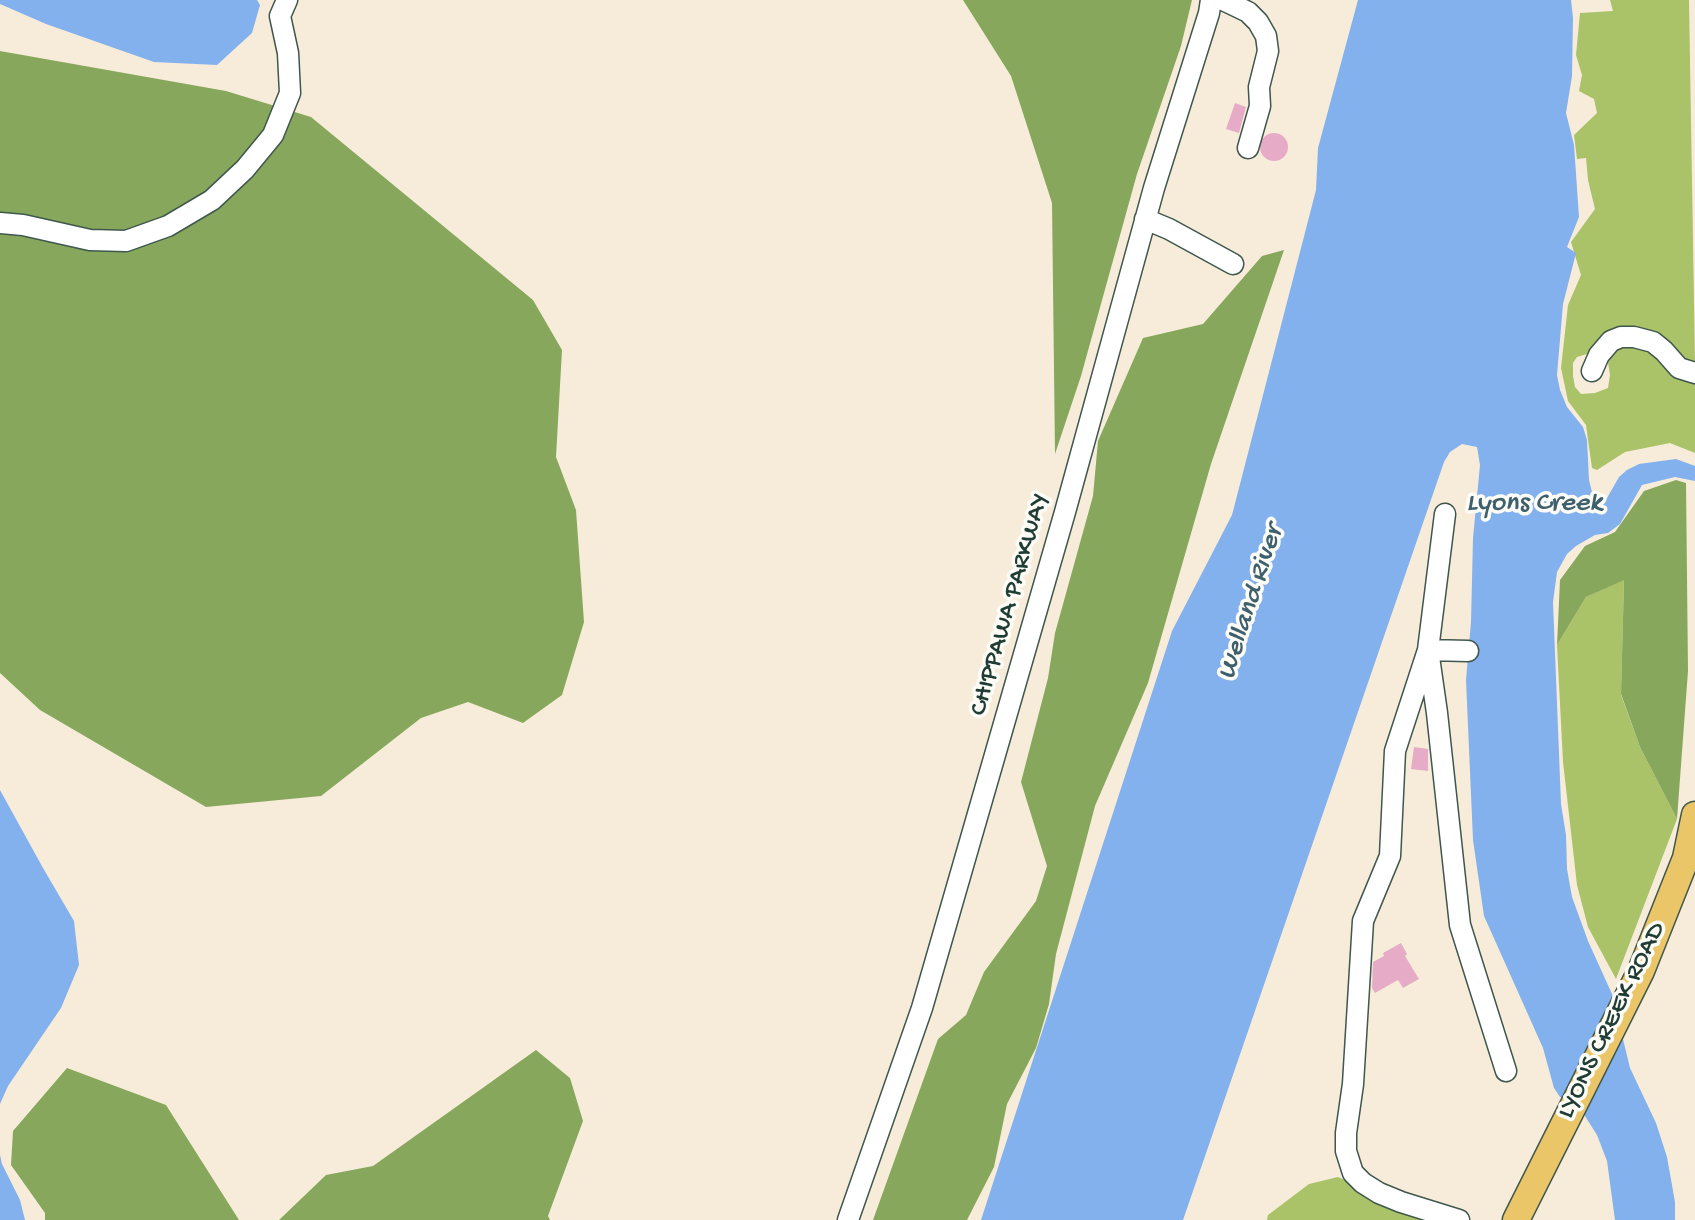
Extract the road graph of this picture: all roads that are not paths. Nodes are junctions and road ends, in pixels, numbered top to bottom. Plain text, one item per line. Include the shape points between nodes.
1 (287, 0) edge
2 (1211, 0) edge
3 (1223, 0) edge
4 (1248, 148) dead end
5 (1145, 219) junction
6 (0, 223) edge
7 (1233, 264) dead end
8 (1592, 371) dead end
9 (1695, 373) edge
10 (1445, 514) dead end
11 (1428, 650) junction
12 (1468, 651) dead end
13 (1695, 815) edge
14 (1690, 860) edge
15 (1506, 1071) dead end
16 (848, 1220) edge
17 (1459, 1220) edge
18 (1516, 1220) edge

1 - 6 street via 280,16 290,93 273,135 212,200 168,226 126,241 90,240
2 - 5 street, CHIPPAWA PARKWAY
3 - 4 street via 1248,12 1266,36 1260,106
5 - 7 street
5 - 16 street, CHIPPAWA PARKWAY via 922,1008
8 - 9 street via 1611,341 1634,337 1653,342 1679,368
10 - 11 street
11 - 12 street
11 - 15 street via 1460,925
11 - 17 street via 1395,751 1390,856 1363,921 1346,1151 1353,1173 1363,1183 1401,1202
13 - 14 main road, LYONS CREEK ROAD
14 - 18 main road, LYONS CREEK ROAD via 1627,1003

